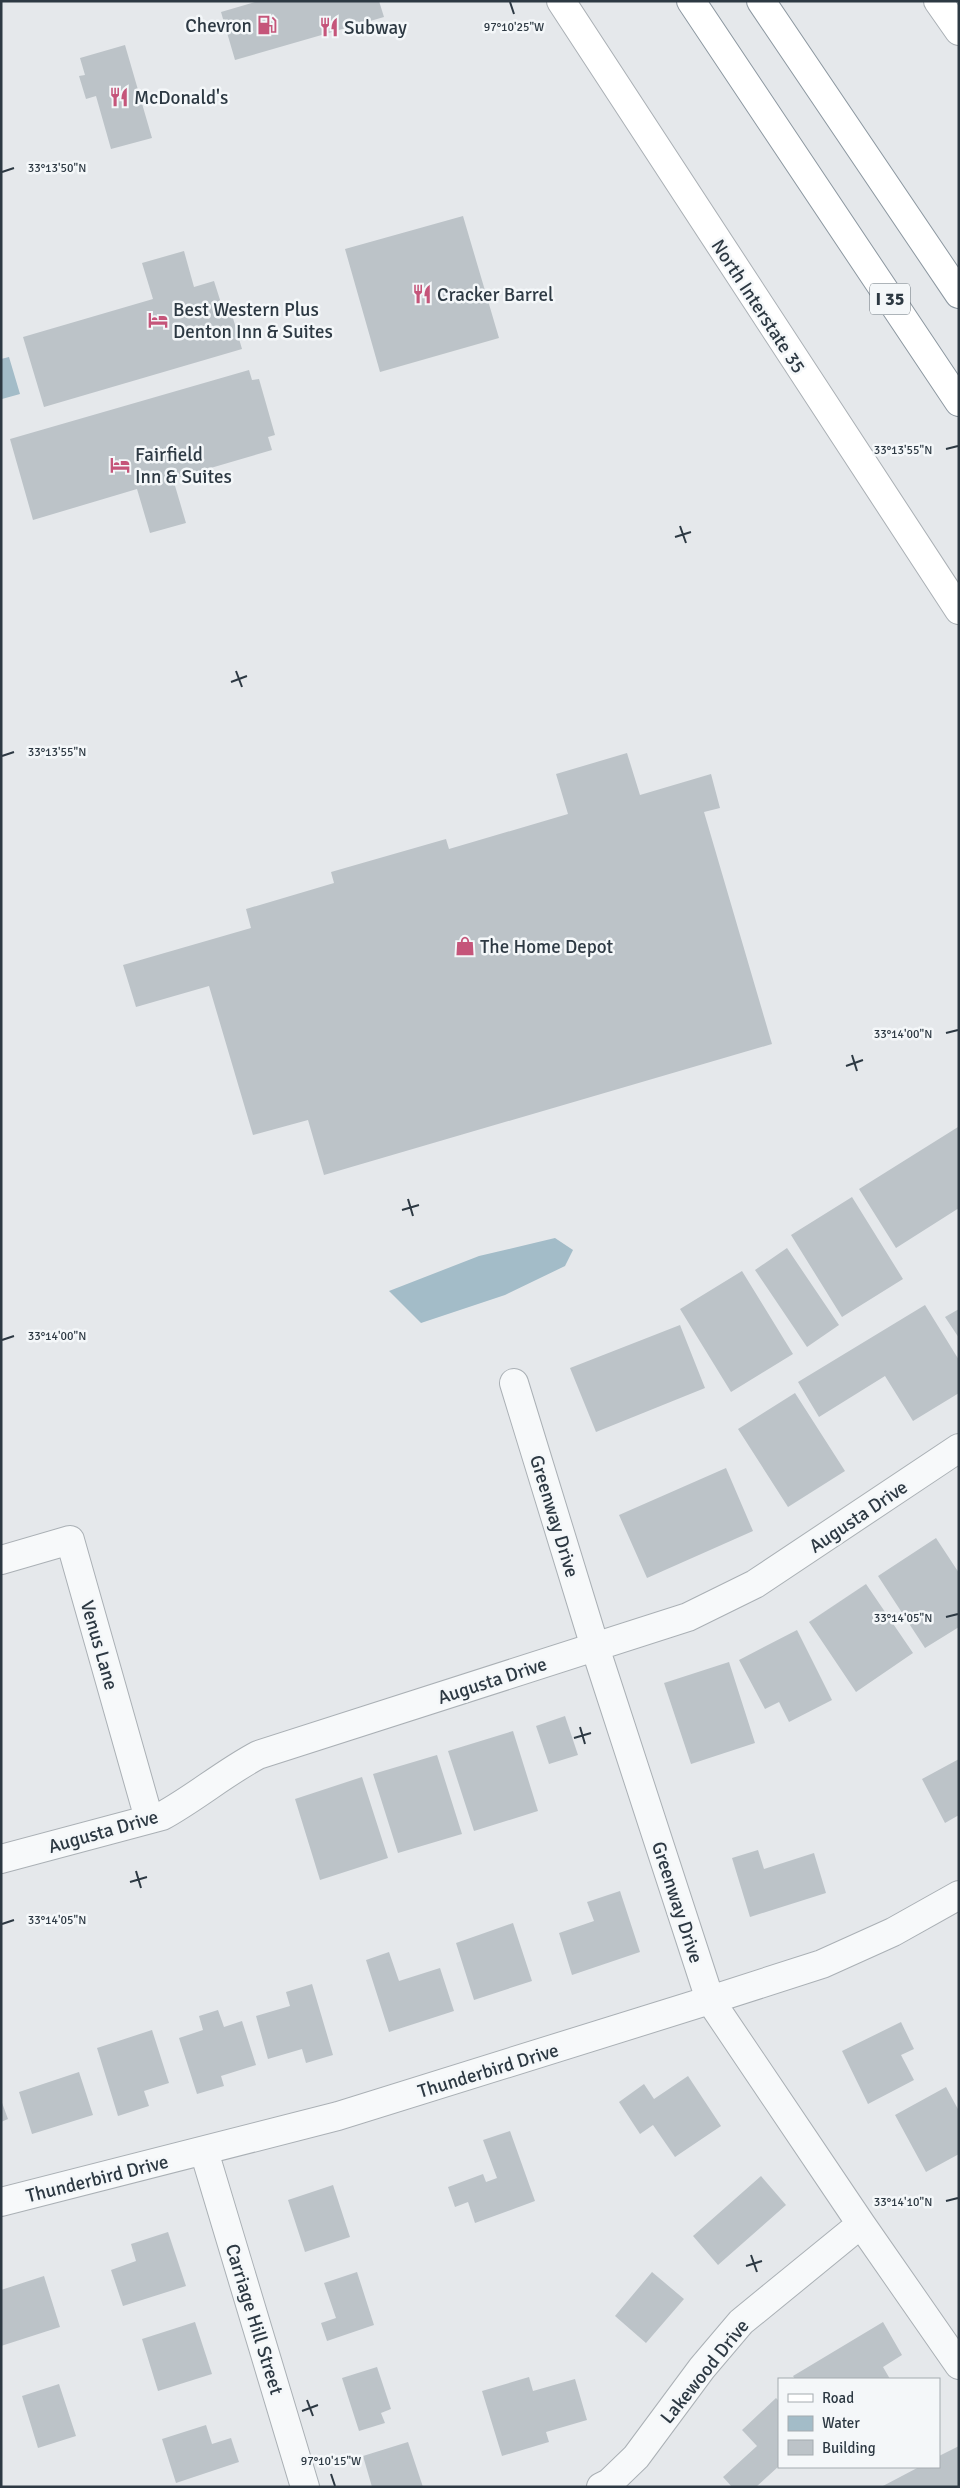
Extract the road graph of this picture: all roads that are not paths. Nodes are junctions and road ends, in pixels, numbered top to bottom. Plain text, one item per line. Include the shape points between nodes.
1 (561, 1) edge
2 (691, 1) edge
3 (761, 1) edge
4 (938, 1) edge
5 (959, 31) edge
6 (959, 294) edge
7 (959, 402) edge
8 (959, 610) edge
9 (514, 1383) dead end
10 (959, 1448) edge
11 (1, 1560) edge
12 (595, 1647) junction
13 (150, 1819) junction
14 (1, 1859) edge
15 (959, 1895) edge
16 (710, 2000) junction
17 (204, 2151) junction
18 (1, 2202) edge
19 (861, 2224) junction
20 (959, 2365) edge
21 (305, 2487) edge
22 (601, 2487) edge

1 - 8 main road, North Interstate 35
2 - 7 main road, I 35
3 - 6 main road
4 - 5 main road
9 - 12 street, Greenway Drive
10 - 12 street, Augusta Drive via 755,1584 688,1617
11 - 13 street, Venus Lane via 70,1540
12 - 13 street, Augusta Drive via 258,1755 225,1773 183,1804
12 - 16 street, Greenway Drive
13 - 14 street, Augusta Drive
15 - 16 street, Thunderbird Drive via 893,1932 822,1964
16 - 17 street, Thunderbird Drive via 338,2116
16 - 19 street, Greenway Drive
17 - 18 street, Thunderbird Drive
17 - 21 street, Carriage Hill Street
19 - 20 street, Greenway Drive
19 - 22 street, Lakewood Drive via 740,2322 636,2457

